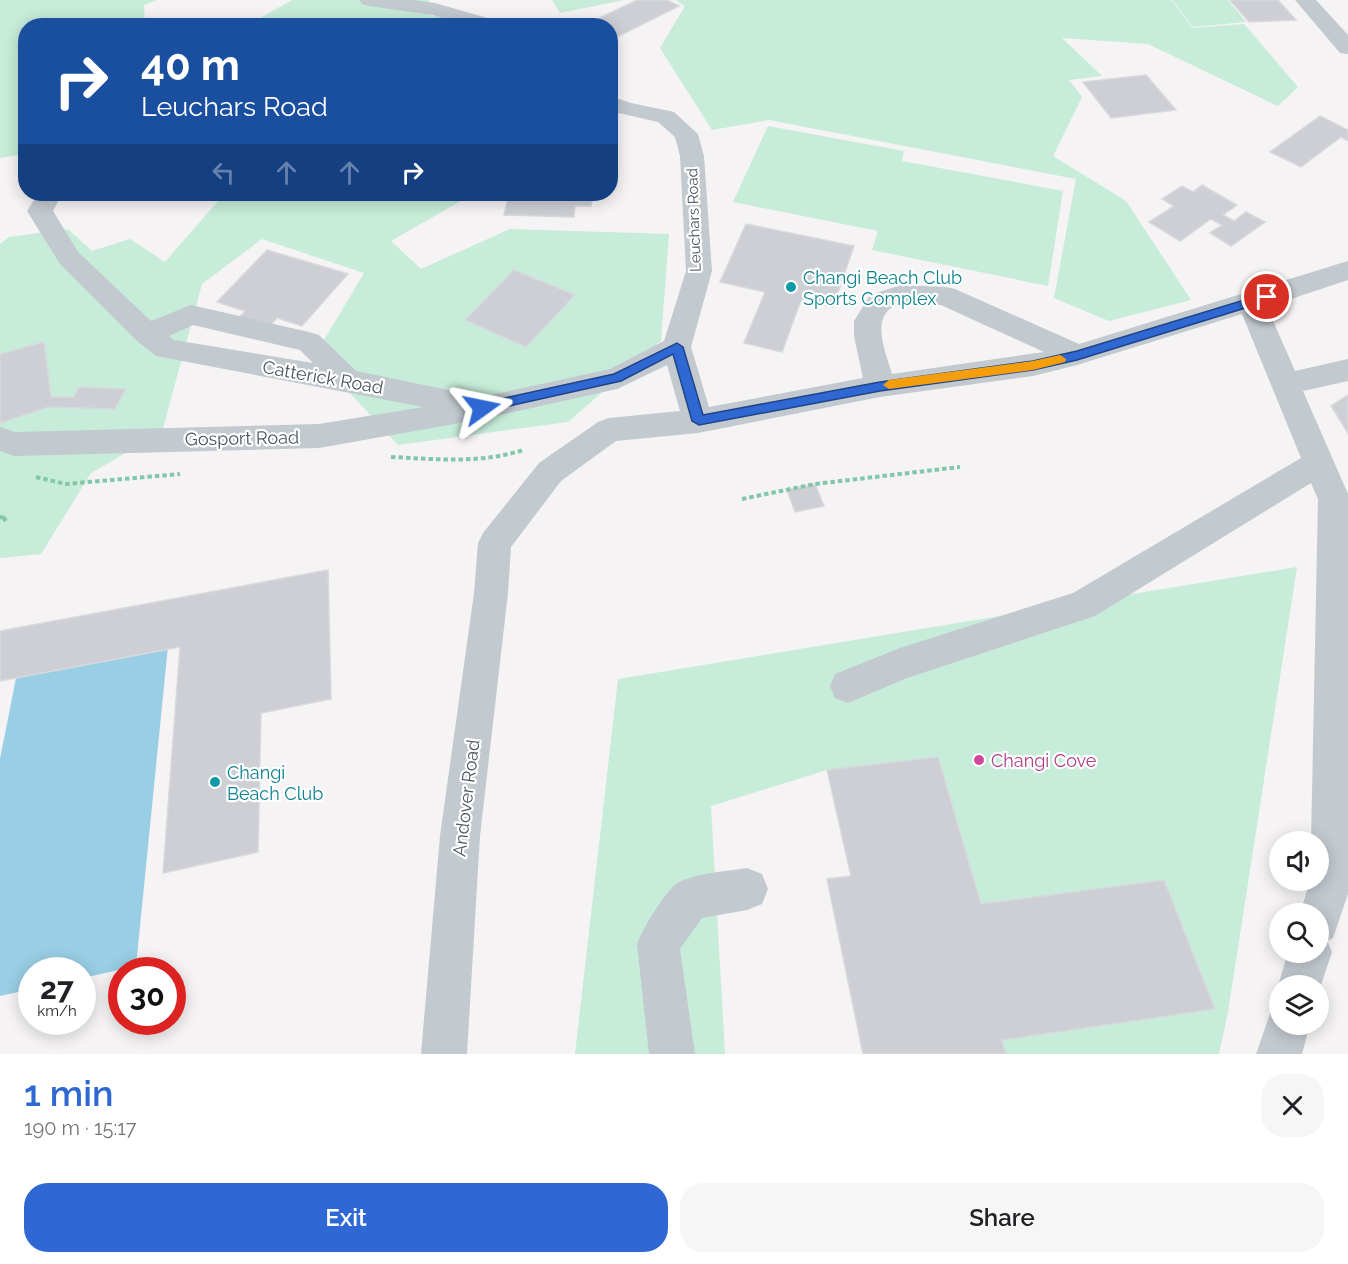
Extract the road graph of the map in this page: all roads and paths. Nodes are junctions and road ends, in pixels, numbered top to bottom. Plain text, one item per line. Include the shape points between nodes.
1 (369, 0) edge
2 (1305, 0) edge
3 (466, 18) edge
4 (1348, 48) edge
5 (618, 106) edge
6 (46, 201) edge
7 (1348, 270) edge
8 (1251, 302) junction
9 (677, 347) junction
10 (1077, 355) junction
11 (1348, 370) edge
12 (1286, 384) junction
13 (880, 386) junction
14 (482, 408) junction
15 (699, 421) junction
16 (0, 439) edge
17 (1319, 463) junction
18 (960, 467) dead end
19 (742, 499) dead end
20 (0, 517) edge
21 (0, 522) edge
22 (848, 686) dead end
23 (747, 889) dead end
24 (1324, 903) edge
25 (1285, 1035) edge
26 (444, 1054) edge
27 (672, 1054) edge
28 (1279, 1054) edge

1 - 3 street via 435,9
2 - 4 street
5 - 9 street, Leuchars Road via 666,117 686,134 692,156 699,271
6 - 14 street, Catterick Road via 40,211 69,258 166,349
7 - 8 street
8 - 10 street
8 - 12 street
9 - 14 street, Catterick Road via 617,378
9 - 15 street
10 - 13 street via 1033,365
10 - 13 street via 945,296 901,294 880,302 868,321
11 - 12 street
12 - 17 street
13 - 15 street
14 - 16 street, Gosport Road via 319,436 14,444
15 - 26 street, Andover Road via 609,430 550,472 495,543 460,836
17 - 22 street via 1083,605 900,664
17 - 24 street via 1334,500 1331,882
18 - 19 path via 815,484
20 - 21 path via 7,518
23 - 27 street via 690,899 658,944
25 - 28 street

